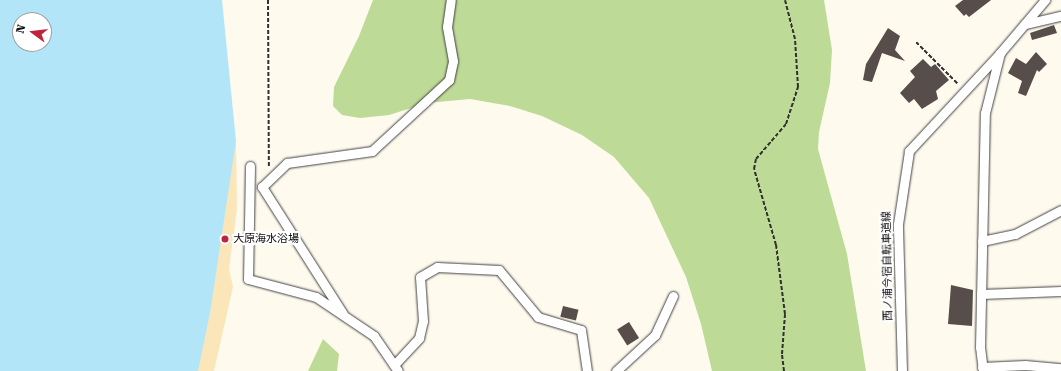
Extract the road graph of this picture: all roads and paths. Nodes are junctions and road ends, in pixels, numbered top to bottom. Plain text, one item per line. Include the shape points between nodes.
1 (268, 0) edge
2 (451, 0) edge
3 (785, 0) edge
4 (1045, 0) edge
5 (1061, 16) edge
6 (1025, 24) junction
7 (916, 42) dead end
8 (1000, 53) junction
9 (965, 90) junction
10 (250, 166) dead end
11 (270, 176) dead end
12 (1061, 210) edge
13 (982, 242) junction
14 (1061, 291) edge
15 (981, 294) junction
16 (673, 296) dead end
17 (342, 314) junction
18 (396, 368) edge
19 (1061, 368) edge
20 (983, 369) edge
21 (588, 371) edge
22 (616, 371) edge
23 (784, 371) edge
24 (902, 371) edge

1 - 11 path
2 - 17 street via 447,27 453,61 449,80 372,151 286,162 262,187
3 - 23 path via 795,39 798,87 786,124 756,159 754,169 776,245 785,314 782,354
4 - 6 street, 西ノ浦今宿自転車道線
5 - 6 street
6 - 8 street, 西ノ浦今宿自転車道線
7 - 9 path
8 - 9 street, 西ノ浦今宿自転車道線
8 - 13 street via 985,113
9 - 24 street, 西ノ浦今宿自転車道線 via 908,151 898,224
10 - 17 street via 248,279 316,297
12 - 13 street via 1015,234
13 - 15 street
14 - 15 street
15 - 20 street
16 - 22 street via 655,335
17 - 18 street via 374,336
18 - 21 street via 419,338 423,321 420,277 437,267 499,270 538,317 581,330
19 - 20 street via 1025,365

